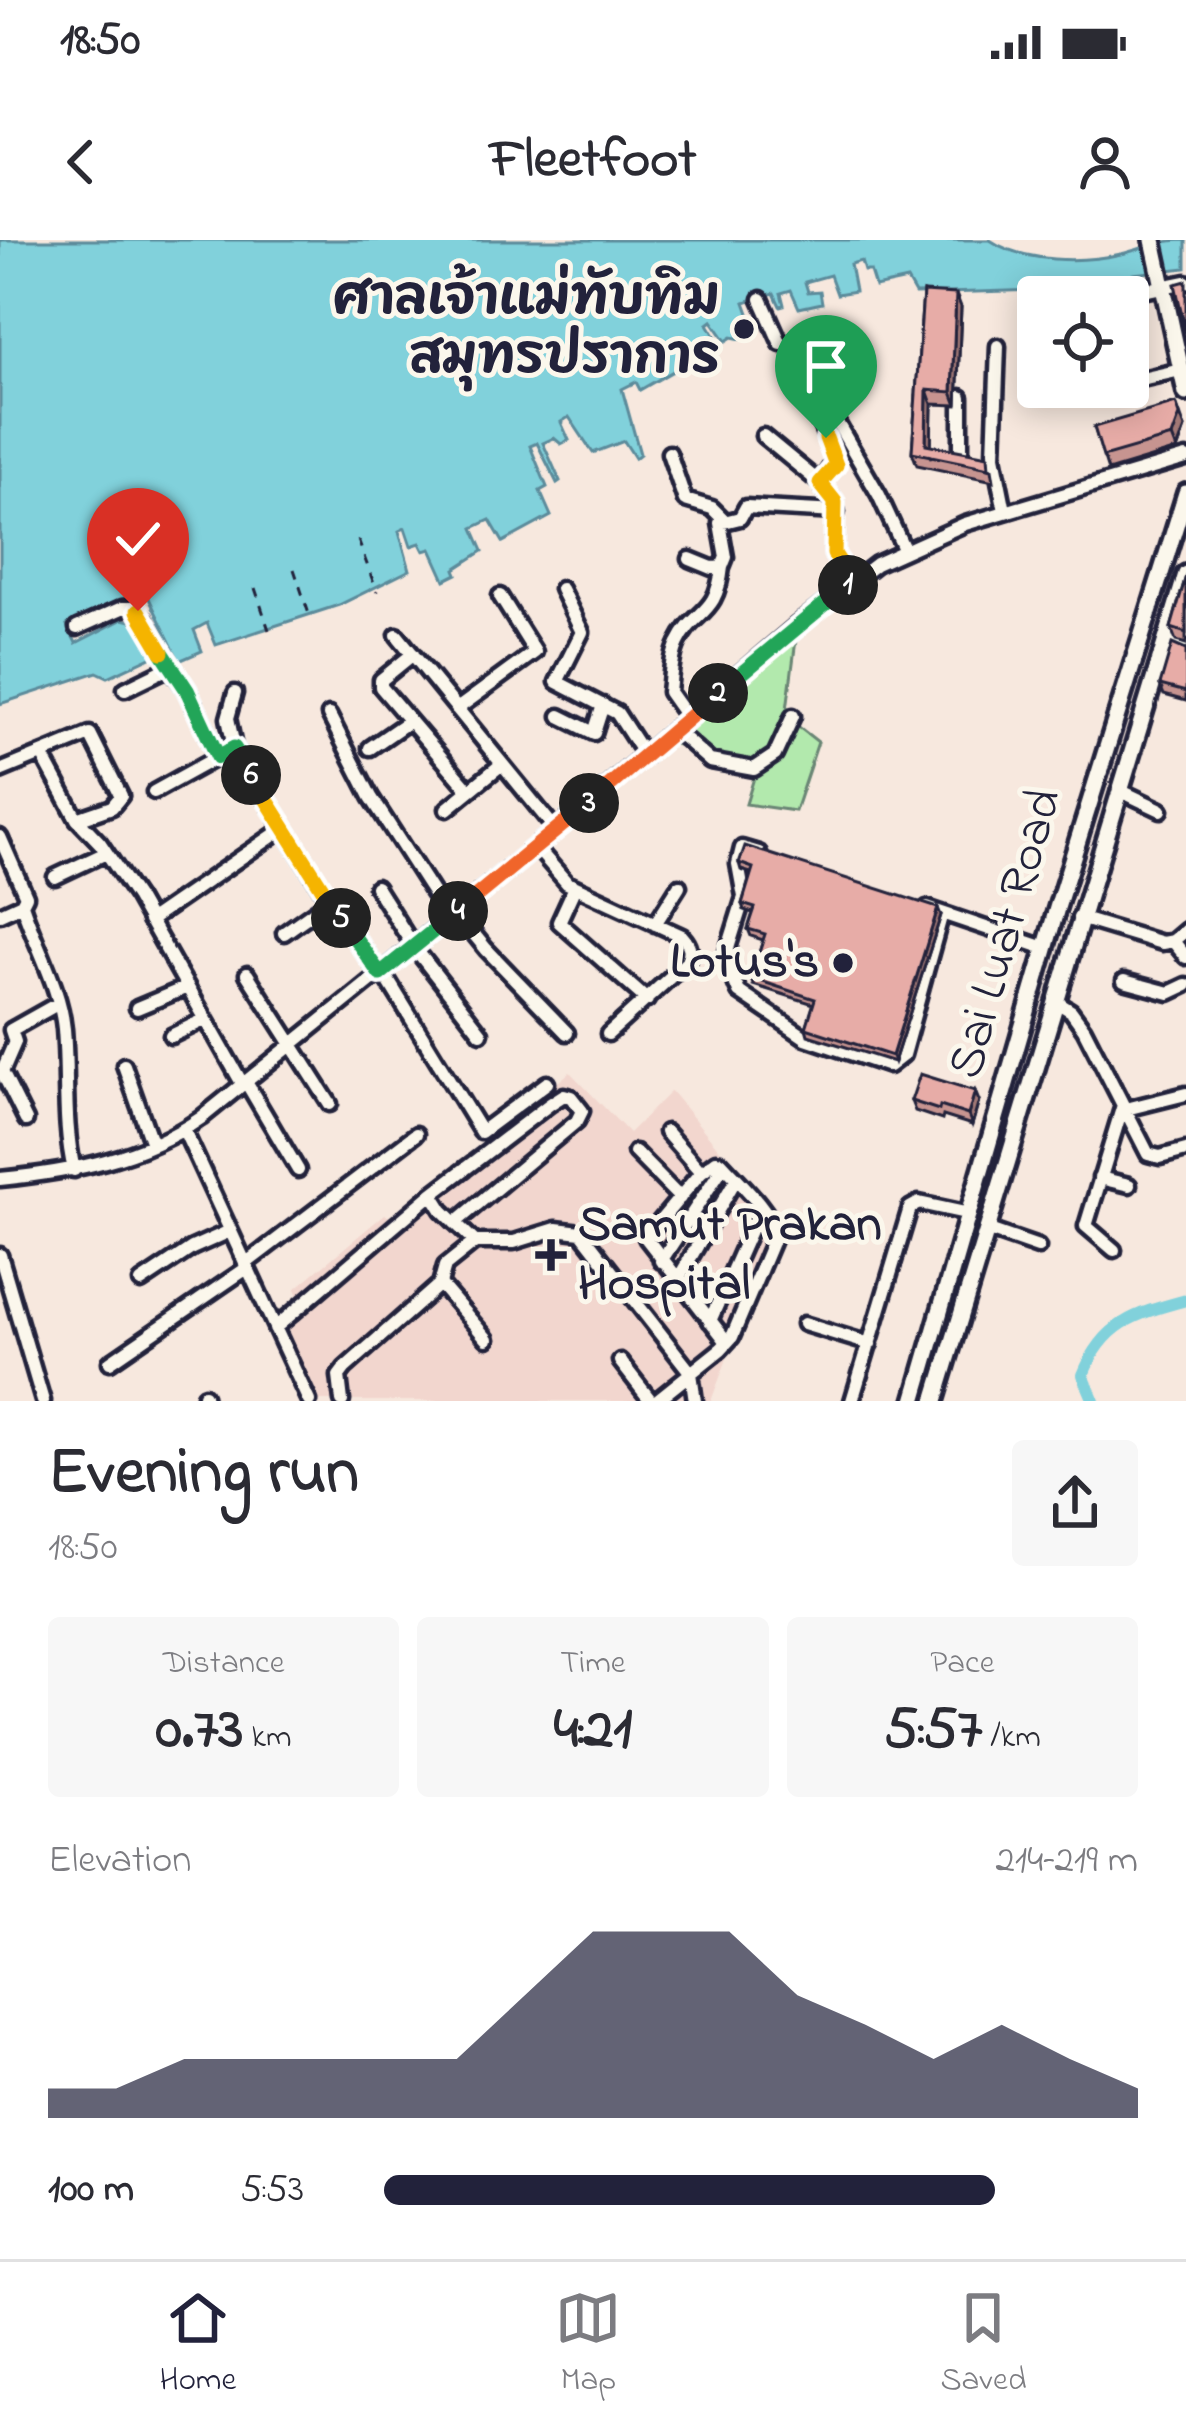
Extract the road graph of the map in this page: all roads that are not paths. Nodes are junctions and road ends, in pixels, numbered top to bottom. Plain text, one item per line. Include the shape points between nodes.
1 (1153, 240) edge
2 (1186, 283) edge
3 (1163, 284) junction
4 (1149, 288) edge
5 (761, 299) dead end
6 (781, 344) tunnel mouth
7 (998, 346) dead end
8 (1181, 370) junction
9 (1149, 377) edge
10 (1186, 393) edge
11 (961, 398) dead end
12 (814, 410) tunnel mouth
13 (835, 419) dead end
14 (763, 436) dead end
15 (669, 453) dead end
16 (945, 453) edge
17 (961, 454) junction
18 (994, 456) junction
19 (1186, 458) edge
20 (820, 483) junction
21 (1186, 493) edge
22 (1005, 511) junction
23 (837, 512) junction
24 (723, 519) junction
25 (904, 549) junction
26 (690, 559) dead end
27 (722, 566) junction
28 (1186, 574) edge
29 (852, 581) junction
30 (561, 589) dead end
31 (500, 596) dead end
32 (77, 628) dead end
33 (397, 635) dead end
34 (1165, 642) junction
35 (1186, 648) edge
36 (413, 654) junction
37 (170, 667) junction
38 (125, 689) dead end
39 (235, 692) dead end
40 (602, 705) junction
41 (458, 709) junction
42 (329, 715) dead end
43 (560, 716) dead end
44 (794, 716) dead end
45 (688, 718) junction
46 (409, 721) junction
47 (675, 730) junction
48 (234, 748) junction
49 (370, 748) dead end
50 (43, 756) junction
51 (645, 756) junction
52 (218, 757) junction
53 (502, 764) junction
54 (0, 771) edge
55 (470, 790) junction
56 (1119, 790) junction
57 (154, 792) dead end
58 (447, 809) dead end
59 (1161, 810) dead end
60 (77, 819) junction
61 (284, 828) junction
62 (556, 830) junction
63 (0, 837) edge
64 (536, 847) junction
65 (106, 853) junction
66 (764, 855) edge
67 (55, 877) dead end
68 (679, 886) dead end
69 (376, 887) dead end
70 (574, 887) junction
71 (329, 901) junction
72 (22, 904) junction
73 (920, 906) edge
74 (0, 914) edge
75 (943, 914) junction
76 (453, 915) junction
77 (1079, 918) junction
78 (149, 921) junction
79 (656, 924) junction
80 (1186, 929) edge
81 (284, 933) dead end
82 (1173, 940) junction
83 (414, 946) junction
84 (1045, 948) junction
85 (1186, 957) edge
86 (382, 973) junction
87 (247, 974) dead end
88 (1124, 981) dead end
89 (1186, 985) edge
90 (185, 988) junction
91 (647, 1000) junction
92 (1054, 1001) junction
93 (59, 1003) junction
94 (137, 1008) dead end
95 (204, 1020) junction
96 (5, 1033) edge
97 (481, 1033) dead end
98 (567, 1033) dead end
99 (608, 1034) dead end
100 (171, 1036) dead end
101 (293, 1044) junction
102 (124, 1065) dead end
103 (244, 1083) junction
104 (547, 1084) dead end
105 (1186, 1094) edge
106 (330, 1104) dead end
107 (1125, 1107) junction
108 (26, 1120) dead end
109 (184, 1130) junction
110 (666, 1132) dead end
111 (416, 1134) dead end
112 (152, 1144) junction
113 (1186, 1150) edge
114 (635, 1152) dead end
115 (724, 1166) junction
116 (74, 1170) junction
117 (298, 1170) dead end
118 (701, 1172) junction
119 (1100, 1178) junction
120 (0, 1179) edge
121 (736, 1179) junction
122 (1129, 1185) dead end
123 (432, 1194) junction
124 (680, 1198) junction
125 (760, 1208) junction
126 (970, 1214) junction
127 (455, 1223) junction
128 (987, 1224) junction
129 (230, 1231) junction
130 (475, 1241) junction
131 (1038, 1247) dead end
132 (1114, 1250) dead end
133 (0, 1255) edge
134 (661, 1261) junction
135 (246, 1266) junction
136 (677, 1281) junction
137 (141, 1282) dead end
138 (440, 1284) junction
139 (710, 1321) junction
140 (804, 1324) dead end
141 (275, 1328) junction
142 (487, 1339) dead end
143 (727, 1342) junction
144 (870, 1344) junction
145 (620, 1361) dead end
146 (110, 1362) dead end
147 (691, 1373) junction
148 (340, 1400) edge
149 (937, 1400) edge
150 (43, 1401) edge
151 (309, 1401) edge
152 (653, 1401) edge
153 (695, 1401) edge
154 (852, 1401) edge
155 (914, 1401) edge

1 - 3 main road
2 - 3 street
3 - 4 street
3 - 8 main road
5 - 6 street
7 - 18 street
8 - 9 street
8 - 10 main road
11 - 17 street
12 - 20 street via 836,459
13 - 25 street
14 - 20 street
15 - 24 street via 685,500
16 - 17 street
17 - 18 street
18 - 22 street
19 - 22 street
20 - 23 street
21 - 84 main road, Sai Luat Road
22 - 25 street
23 - 24 street via 746,508 740,518
23 - 29 street via 834,554
24 - 27 street
25 - 29 street
26 - 27 street
27 - 45 street via 715,599 680,638 672,668 669,692
28 - 34 main road, Sai Luat Road
29 - 45 street
30 - 40 street via 582,632 557,682
31 - 41 street via 535,652
32 - 37 street via 133,608
33 - 36 street
34 - 35 street
34 - 56 main road, Sai Luat Road
36 - 41 street
36 - 46 street via 380,683
37 - 38 street
37 - 52 street
39 - 48 street via 228,718
40 - 43 street via 594,733
40 - 51 street via 617,713
41 - 53 street
42 - 76 street via 370,797
44 - 47 street via 775,755 754,769 710,761
45 - 47 street
46 - 49 street
46 - 55 street
47 - 51 street
48 - 52 street
48 - 61 street
50 - 54 street
50 - 60 street
50 - 60 street via 82,735 94,738 121,796
51 - 62 street
52 - 57 street
53 - 55 street
53 - 62 street
55 - 58 street
56 - 59 street
56 - 77 main road, Sai Luat Road
60 - 65 street
61 - 71 street
61 - 78 street
62 - 64 street
63 - 72 street via 26,890
64 - 70 street
64 - 76 street
65 - 67 street
65 - 78 street
66 - 75 street via 742,848 738,864 744,897 725,958 740,992 806,1038 889,1066 903,1054
68 - 79 street
69 - 83 street
70 - 79 street
70 - 91 street via 559,922
71 - 81 street
71 - 86 street
72 - 74 street
72 - 93 street
73 - 75 street
75 - 84 street
76 - 83 street
76 - 98 street
77 - 82 street
77 - 92 main road, Sai Luat Road
78 - 90 street
79 - 91 street via 682,936 691,951
80 - 82 street
82 - 85 street
83 - 86 street
83 - 97 street
84 - 126 main road, Sai Luat Road
86 - 101 street
86 - 104 street via 481,1132
87 - 101 street
88 - 89 street via 1169,993
90 - 94 street
90 - 95 street
91 - 99 street
92 - 107 street via 1084,1029
92 - 128 main road, Sai Luat Road
93 - 96 street
93 - 116 street
95 - 100 street
95 - 103 street
96 - 108 street via 15,1042 2,1072
101 - 103 street
101 - 106 street
102 - 112 street
103 - 109 street
103 - 117 street
105 - 107 street
107 - 113 street via 1148,1154
107 - 119 street
109 - 112 street
109 - 129 street
110 - 118 street
111 - 135 street
112 - 116 street
114 - 124 street
115 - 118 street via 716,1161
115 - 121 street
115 - 134 street
116 - 120 street
118 - 124 street
119 - 122 street
119 - 132 street via 1087,1230
121 - 125 street
121 - 136 street
123 - 127 street
123 - 127 street via 561,1096 577,1103 578,1121
123 - 141 street
124 - 134 street via 646,1238
125 - 139 street
125 - 143 street via 776,1233
126 - 128 main road
126 - 144 street via 910,1208
126 - 155 main road, Sai Luat Road
127 - 130 street
128 - 131 street
128 - 149 main road, Sai Luat Road
129 - 135 street
129 - 137 street
130 - 138 street via 445,1266
130 - 147 street via 514,1242 556,1228 581,1232
133 - 150 street
134 - 136 street
135 - 141 street
135 - 146 street
136 - 139 street
138 - 142 street
138 - 148 street via 345,1368
139 - 143 street
140 - 144 street
141 - 151 street via 290,1378
143 - 147 street
144 - 154 street
145 - 152 street
147 - 152 street
147 - 153 street

